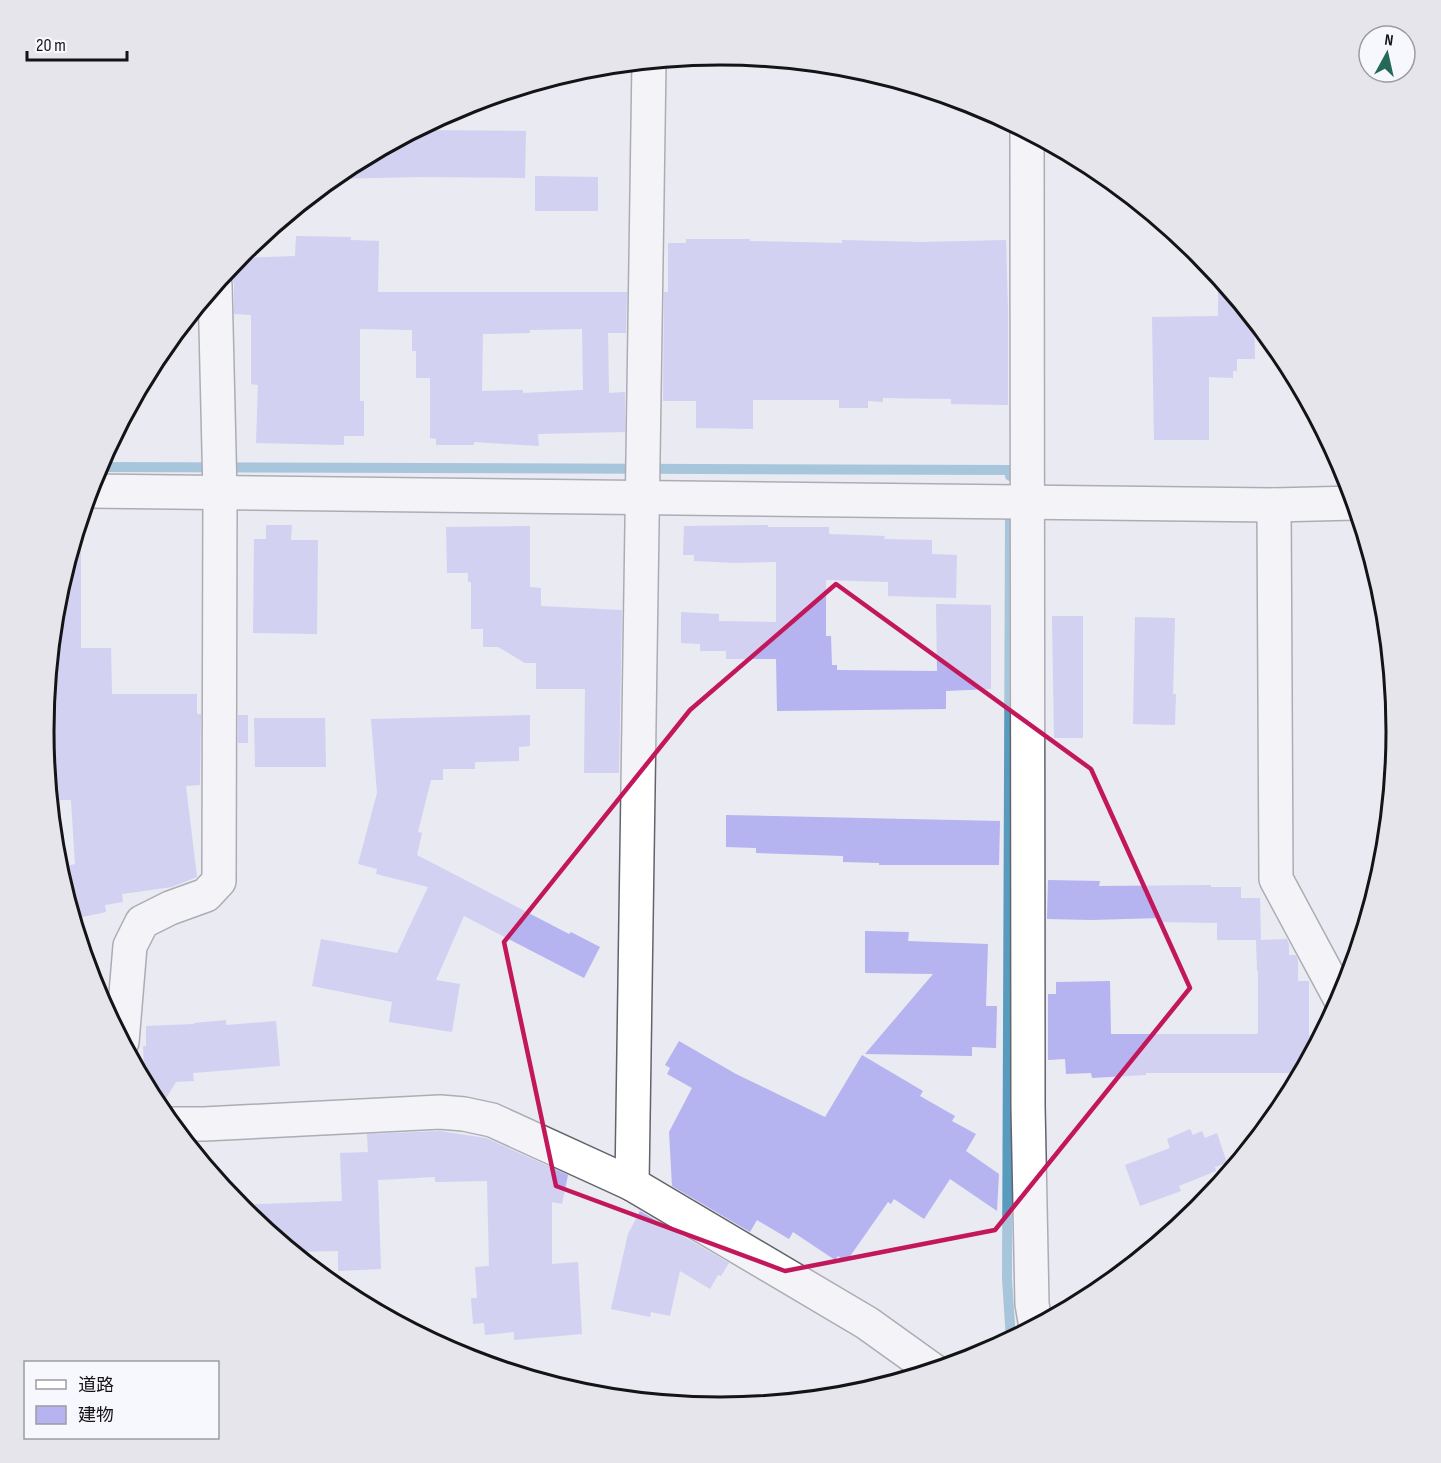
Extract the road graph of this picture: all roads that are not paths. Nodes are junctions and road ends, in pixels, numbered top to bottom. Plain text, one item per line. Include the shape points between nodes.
1 (649, 69) edge
2 (1027, 140) edge
3 (215, 297) edge
4 (219, 474) junction
5 (643, 477) junction
6 (100, 490) edge
7 (1026, 502) junction
8 (1347, 503) edge
9 (1275, 505) junction
10 (1335, 989) edge
11 (123, 1027) edge
12 (182, 1124) edge
13 (632, 1184) junction
14 (1035, 1319) edge
15 (926, 1365) edge

1 - 5 street
2 - 7 street
3 - 4 street
4 - 5 street
4 - 6 street
4 - 11 street via 219,881 206,895 142,922 130,946
5 - 7 street
5 - 13 street
7 - 9 street
7 - 14 street via 1028,1106
8 - 9 street
9 - 10 street via 1276,879
12 - 13 street via 464,1114 492,1120
13 - 15 street via 867,1323

